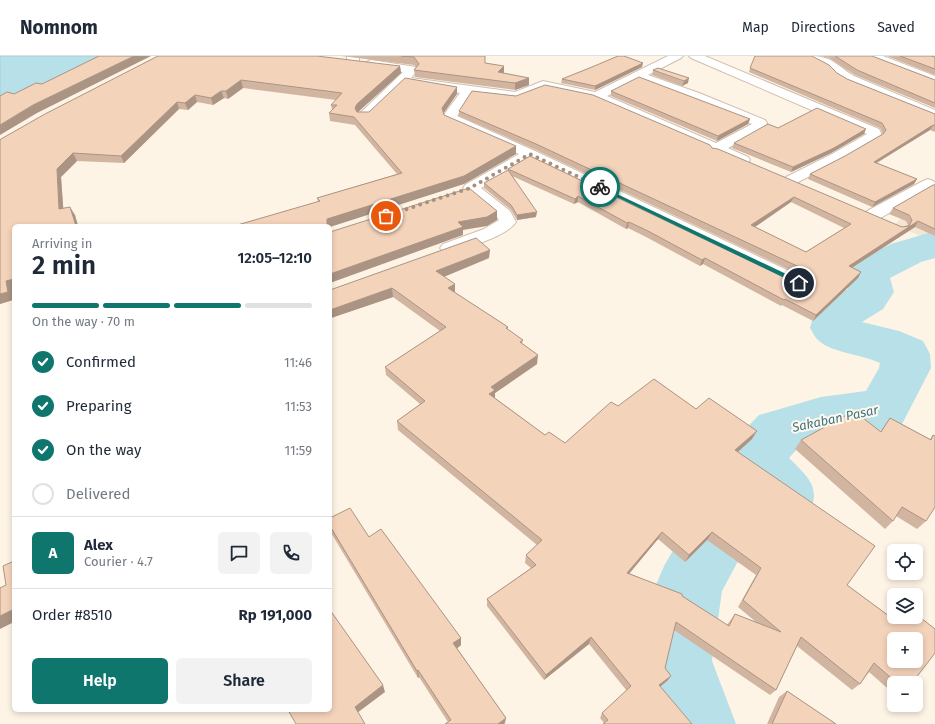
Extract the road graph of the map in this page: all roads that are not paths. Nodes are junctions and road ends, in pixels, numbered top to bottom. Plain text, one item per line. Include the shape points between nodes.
1 (677, 56) edge
2 (695, 56) edge
3 (813, 56) edge
4 (872, 56) edge
5 (353, 59) edge
6 (338, 67) edge
7 (638, 76) junction
8 (402, 80) junction
9 (935, 80) edge
10 (468, 90) junction
11 (597, 96) junction
12 (935, 115) edge
13 (364, 116) edge
14 (716, 149) junction
15 (530, 154) junction
16 (757, 166) edge
17 (791, 180) edge
18 (928, 184) dead end
19 (872, 215) edge
20 (439, 252) edge
21 (799, 283) edge

1 - 7 street
2 - 17 street via 874,132 875,135 838,157
3 - 12 street via 832,65 850,79
4 - 9 street
5 - 6 street
5 - 8 street via 412,70
7 - 11 street
7 - 14 street via 760,123 760,126
8 - 10 street
8 - 13 street
10 - 11 street via 516,96 543,85
10 - 15 street via 451,118
11 - 14 street
14 - 16 street
15 - 20 street via 463,191 504,214 508,222 490,233
15 - 21 street
18 - 19 street

